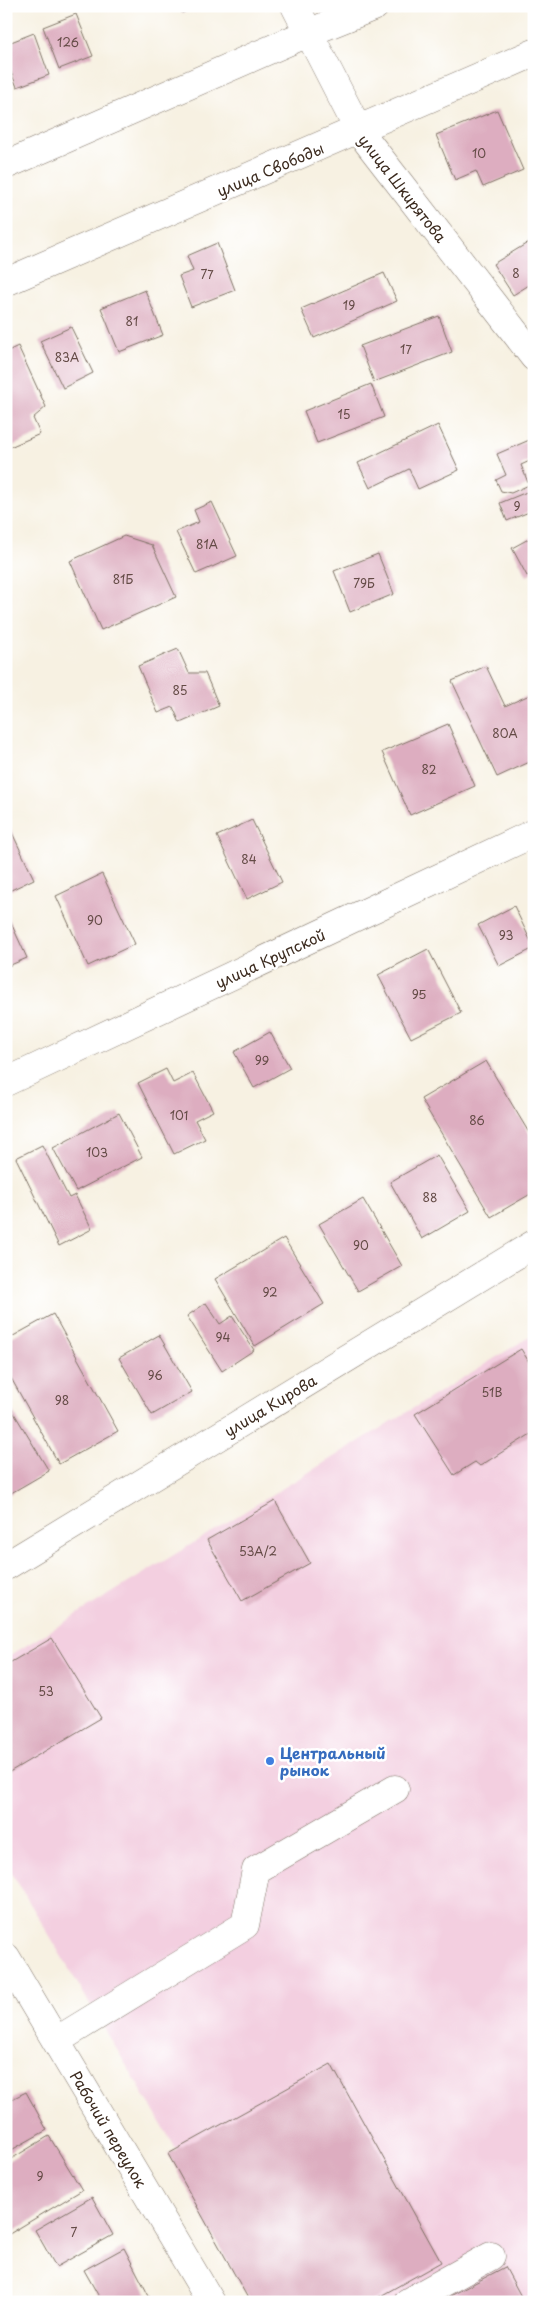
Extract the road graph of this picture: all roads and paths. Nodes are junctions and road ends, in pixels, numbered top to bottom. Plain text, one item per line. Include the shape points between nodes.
1 (295, 6) edge
2 (375, 6) edge
3 (308, 34) junction
4 (534, 53) edge
5 (359, 131) junction
6 (6, 166) edge
7 (6, 282) edge
8 (534, 357) edge
9 (534, 833) edge
10 (6, 1082) edge
11 (534, 1244) edge
12 (6, 1566) edge
13 (395, 1789) dead end
14 (6, 1957) edge
15 (56, 2041) junction
16 (491, 2256) dead end
17 (211, 2302) edge
18 (408, 2302) edge

1 - 3 street, улица Шкирятова
2 - 3 street
3 - 5 street, улица Шкирятова
3 - 6 street
4 - 5 street, улица Свободы
5 - 7 street, улица Свободы
5 - 8 street, улица Шкирятова
9 - 10 street, улица Крупской
11 - 12 street, улица Кирова
13 - 15 street via 256,1870 245,1925
14 - 15 street, Рабочий переулок
15 - 17 street, Рабочий переулок
16 - 18 street

